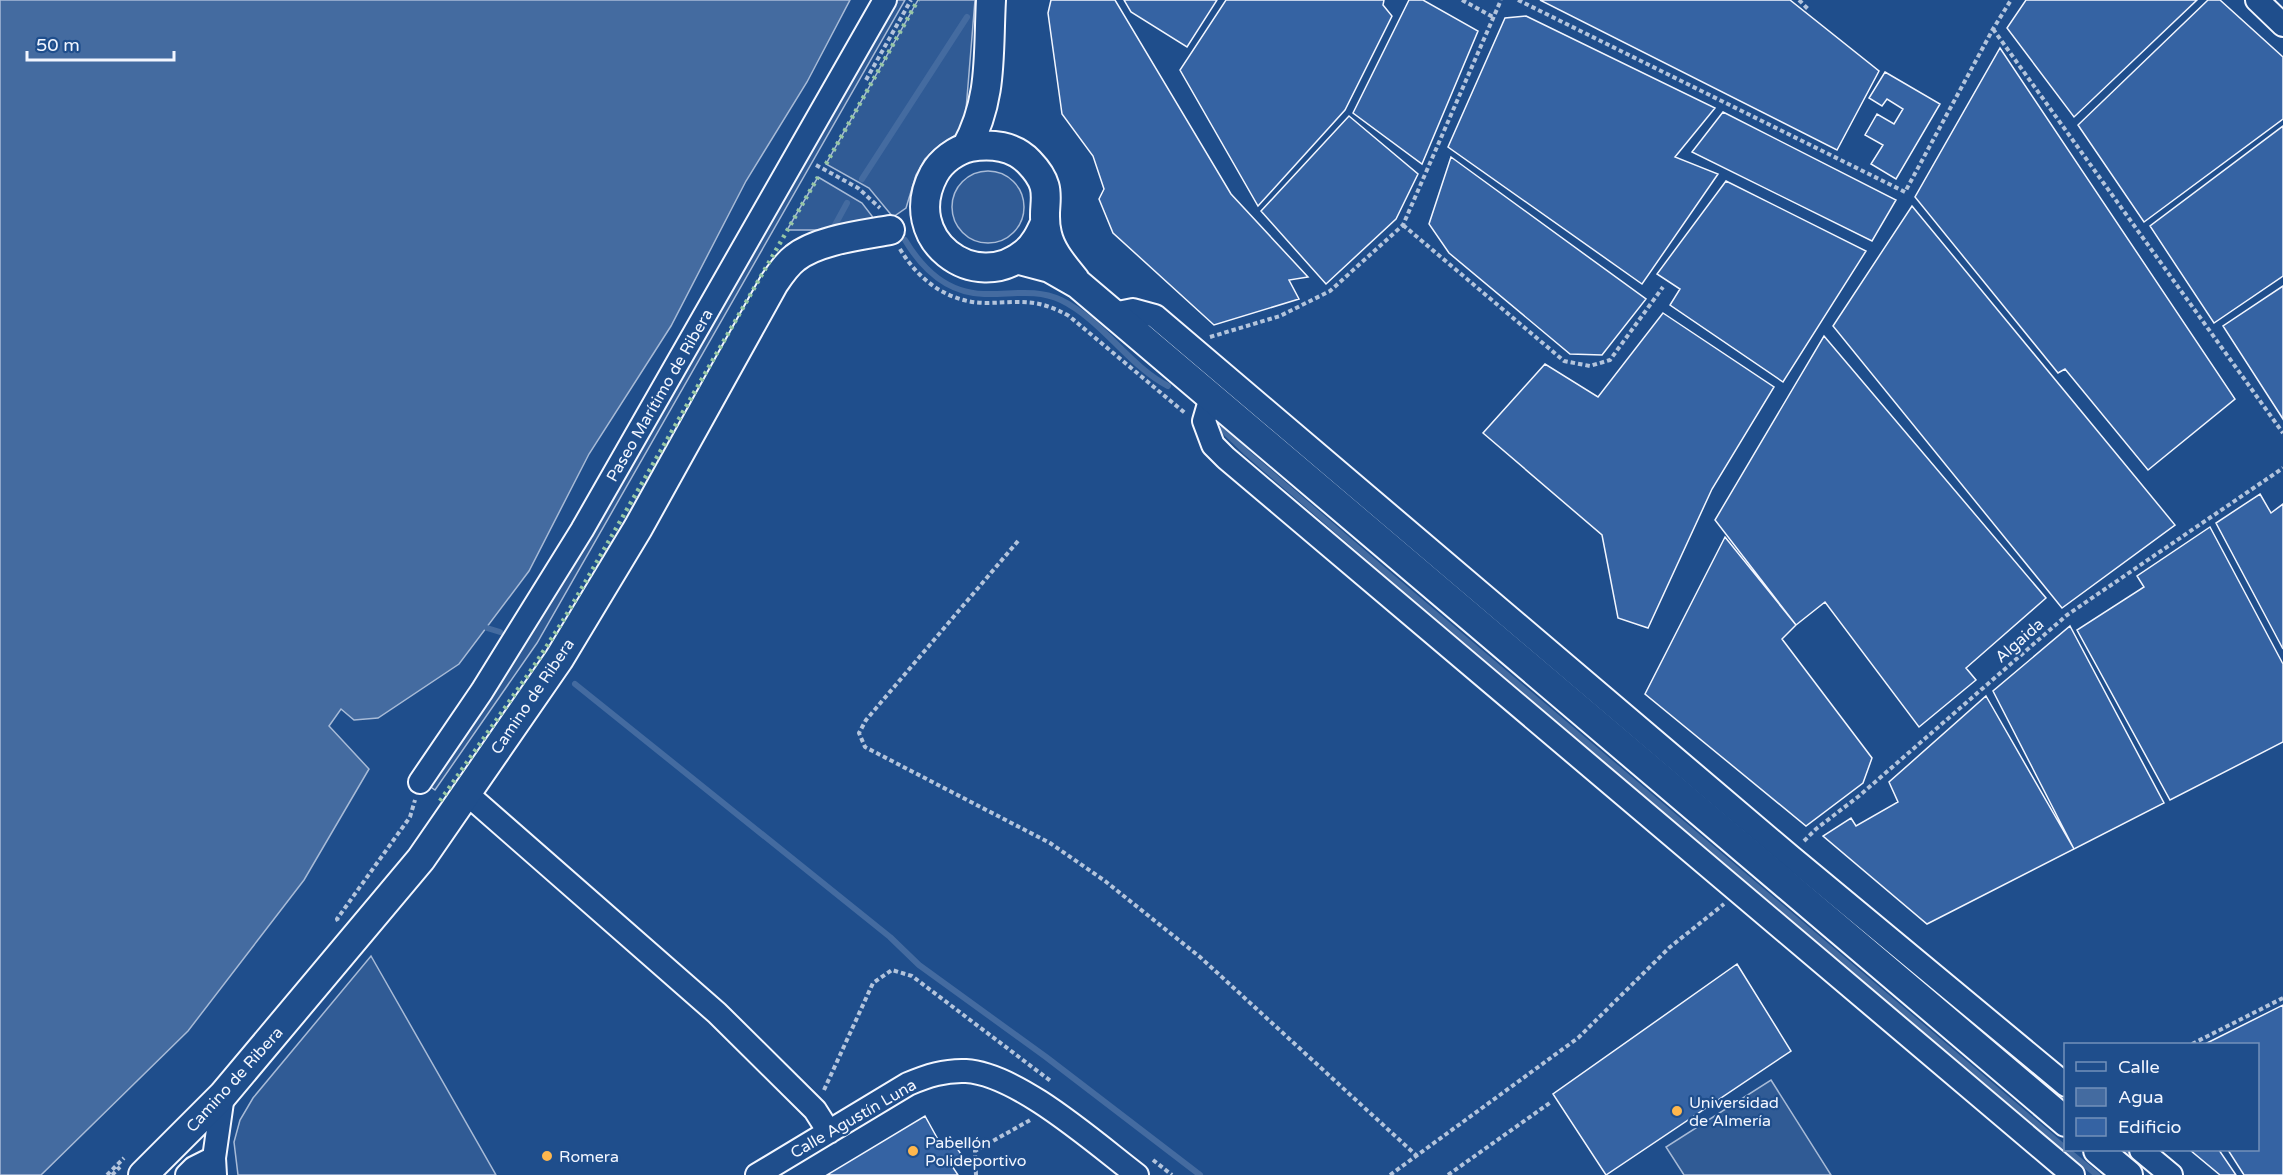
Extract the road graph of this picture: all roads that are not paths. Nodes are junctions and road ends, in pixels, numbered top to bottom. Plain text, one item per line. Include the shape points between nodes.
1 (885, 0) edge
2 (991, 0) edge
3 (2258, 0) edge
4 (2283, 25) edge
5 (987, 94) junction
6 (966, 148) junction
7 (1006, 148) junction
8 (924, 201) junction
9 (1045, 223) junction
10 (893, 229) junction
11 (939, 245) junction
12 (1016, 259) junction
13 (1078, 284) junction
14 (1113, 314) junction
15 (1211, 397) junction
16 (420, 782) road end
17 (466, 793) junction
18 (2064, 1083) edge
19 (223, 1095) junction
20 (2064, 1120) edge
21 (829, 1131) junction
22 (2100, 1151) edge
23 (2143, 1151) edge
24 (214, 1167) edge
25 (143, 1175) edge
26 (186, 1175) edge
27 (757, 1175) edge
28 (1137, 1175) edge
29 (2073, 1175) edge
30 (2128, 1175) edge
31 (2171, 1175) edge

1 - 16 street, Paseo Marítimo de Ribera via 582,530 482,692
2 - 5 main road
3 - 4 street
5 - 6 main road
5 - 7 main road via 992,124
6 - 7 main road
6 - 8 main road via 937,169
7 - 9 main road via 1021,154 1042,181 1047,192
8 - 10 main road via 907,221
8 - 11 main road via 927,226
9 - 12 main road via 1035,242
9 - 13 main road via 1052,247
10 - 11 main road
10 - 17 main road, Camino de Ribera via 819,246 795,257 774,283 638,528 559,659
11 - 12 main road via 965,263 983,267
12 - 13 main road via 1050,268
13 - 14 main road
14 - 15 main road
14 - 18 street via 1133,310 1155,316 1790,856
15 - 20 main road
15 - 29 street via 1204,421 1213,445 1226,458
17 - 19 main road, Camino de Ribera via 421,858
17 - 21 street via 717,1013 815,1110
19 - 24 street
19 - 25 main road, Camino de Ribera
21 - 27 street, Calle Agustín Luna
21 - 28 street, Calle Agustín Luna via 908,1084 927,1076 967,1071 989,1075 1010,1085
22 - 30 main road
23 - 31 street
24 - 26 street

